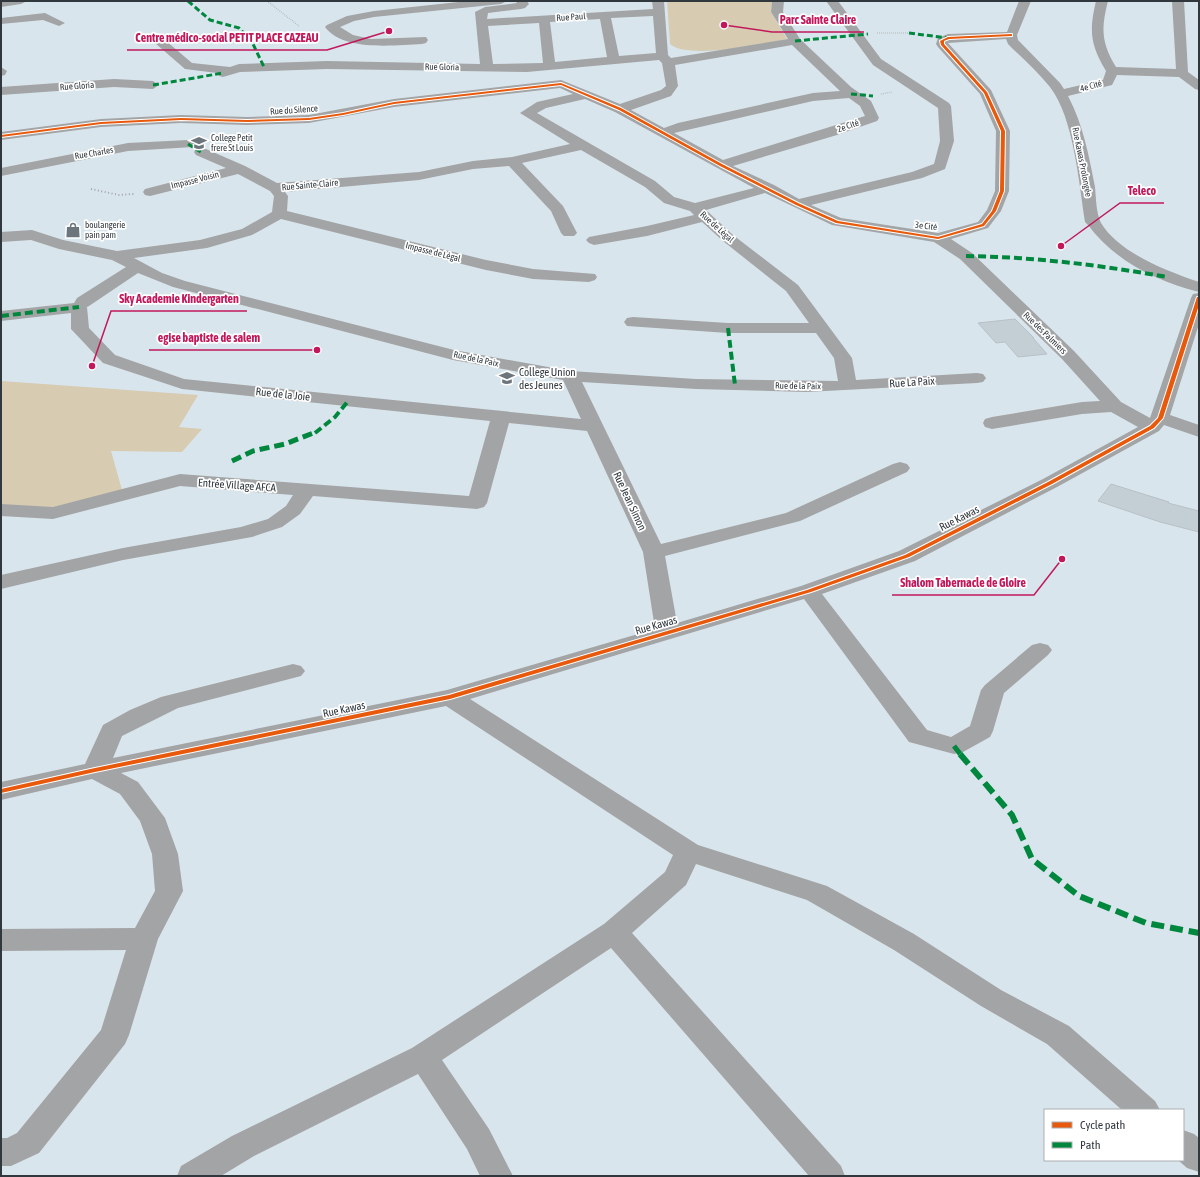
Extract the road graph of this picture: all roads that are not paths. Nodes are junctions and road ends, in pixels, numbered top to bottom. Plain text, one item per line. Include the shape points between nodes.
1 (501, 1) edge
2 (521, 1) edge
3 (778, 1) edge
4 (832, 1) edge
5 (1025, 1) edge
6 (1102, 1) edge
7 (1178, 1) edge
8 (25, 2) edge
9 (1, 4) edge
10 (659, 6) edge
11 (1, 8) edge
12 (605, 14) junction
13 (544, 19) junction
14 (1, 21) edge
15 (482, 23) junction
16 (59, 24) dead end
17 (1011, 35) junction
18 (422, 40) dead end
19 (794, 41) junction
20 (161, 44) dead end
21 (613, 59) junction
22 (665, 59) junction
23 (548, 66) junction
24 (487, 68) junction
25 (1112, 71) junction
26 (1182, 73) junction
27 (153, 85) dead end
28 (1199, 86) edge
29 (1, 92) edge
30 (851, 94) junction
31 (1061, 94) junction
32 (584, 95) junction
33 (618, 108) junction
34 (665, 132) junction
35 (1, 136) edge
36 (188, 144) dead end
37 (583, 145) junction
38 (201, 152) dead end
39 (512, 161) junction
40 (721, 165) junction
41 (240, 169) junction
42 (1, 172) edge
43 (275, 188) junction
44 (769, 188) junction
45 (150, 192) road end
46 (797, 204) junction
47 (700, 212) junction
48 (279, 214) junction
49 (569, 233) dead end
50 (2, 234) edge
51 (938, 238) junction
52 (594, 240) dead end
53 (117, 256) junction
54 (137, 267) junction
55 (589, 277) dead end
56 (1199, 287) edge
57 (1199, 298) edge
58 (79, 307) junction
59 (1, 316) edge
60 (633, 322) dead end
61 (822, 328) junction
62 (570, 376) junction
63 (977, 378) dead end
64 (848, 386) junction
65 (1114, 406) junction
66 (501, 416) junction
67 (1156, 422) junction
68 (992, 423) dead end
69 (594, 426) junction
70 (1199, 431) edge
71 (900, 468) dead end
72 (307, 490) junction
73 (1, 510) edge
74 (654, 552) junction
75 (1, 582) edge
76 (809, 591) junction
77 (667, 632) junction
78 (1040, 650) dead end
79 (293, 671) dead end
80 (450, 697) junction
81 (95, 770) junction
82 (1, 791) edge
83 (688, 852) junction
84 (614, 932) junction
85 (144, 939) junction
86 (1, 940) edge
87 (423, 1057) junction
88 (1143, 1109) edge
89 (1184, 1145) edge
90 (1, 1152) edge
91 (1199, 1158) edge
92 (193, 1176) edge
93 (497, 1176) edge
94 (829, 1176) edge

1 - 18 street via 374,14 351,18 332,27 349,38 371,43
2 - 15 street via 521,6 482,11
3 - 19 street, 2e Cité via 777,12
4 - 46 street via 877,62 944,106 947,141 940,166 917,175
5 - 17 street
6 - 25 street, 4e Cité via 1096,26 1100,52
7 - 26 street
8 - 9 street
8 - 11 street
10 - 12 street, Rue Paul
10 - 22 street
12 - 13 street, Rue Paul
12 - 21 street
13 - 15 street, Rue Paul
13 - 23 street
14 - 16 street via 45,16
15 - 24 street
17 - 31 street, Rue Kawas Prolongée via 1012,41
17 - 51 street, 3e Cité via 942,40 942,44 986,93 1003,131 1002,191 994,211 983,225
19 - 22 street, Rue Gloria
19 - 30 street, 2e Cité
20 - 24 street, Rue Gloria via 190,66 226,71 327,65
21 - 22 street, Rue Gloria
21 - 23 street, Rue Gloria
22 - 33 street via 672,86 666,93
23 - 24 street, Rue Gloria
25 - 26 street
25 - 31 street, 4e Cité via 1108,82
26 - 28 street
27 - 29 street, Rue Gloria via 114,83
30 - 34 street via 812,97
30 - 40 street, 2e Cité via 866,104 872,118
31 - 56 street, Rue Kawas Prolongée via 1075,125 1093,222 1100,232 1140,264 1167,277
32 - 33 street, Rue du Silence
32 - 35 street, Rue du Silence via 561,84 394,103 309,119 247,122 181,119 101,124
32 - 37 street, Rue de Légal via 542,105 527,113
33 - 34 street, 3e Cité
34 - 40 street, 3e Cité
36 - 42 street, Rue Charles via 128,147
37 - 39 street, Rue Sainte-Claire
37 - 47 street, Rue de Légal via 650,184 669,200
38 - 41 street
39 - 43 street, Rue Sainte-Claire via 473,165 419,176
39 - 49 street via 558,209
40 - 44 street, 3e Cité
41 - 43 street
41 - 45 street, Impasse Voisin
43 - 48 street, Rue Sainte-Claire via 281,196
44 - 46 street, 3e Cité
44 - 47 street
46 - 51 street, 3e Cité via 837,222
47 - 52 street via 647,231
47 - 61 street, Rue de Légal via 728,238 792,288
48 - 53 street via 247,232 201,245
48 - 55 street, Impasse de Légal via 486,265 533,274
50 - 53 street via 32,235 59,244
51 - 65 street, Rue des Palmiers via 971,262 1068,355
53 - 54 street, Rue de la Paix
54 - 58 street
54 - 62 street, Rue de la Paix via 179,284 453,355
57 - 67 street
58 - 59 street
58 - 66 street, Rue de la Joie via 80,329 109,359 182,384
60 - 61 street via 728,328
61 - 64 street, Rue de Légal via 843,358
62 - 64 street, Rue de la Paix via 696,384
62 - 69 street, Rue Jean Simon
63 - 64 street, Rue La Paix
65 - 67 street, Rue des Palmiers
65 - 68 street via 1075,409
66 - 69 street, Rue de la Joie
66 - 72 street, Entrée Village AFCA via 477,503
67 - 70 street, Rue des Palmiers
67 - 76 street, Rue Kawas via 1050,483 907,556
69 - 74 street, Rue Jean Simon
71 - 74 street via 793,517
72 - 73 street, Entrée Village AFCA via 180,480 53,513
72 - 75 street via 293,510 275,523 245,533 122,554
74 - 77 street, Rue Jean Simon
76 - 77 street, Rue Kawas
76 - 78 street via 918,736 954,746 981,731 993,690
77 - 80 street, Rue Kawas
79 - 81 street via 170,702 139,716 112,731
80 - 81 street, Rue Kawas
80 - 83 street
81 - 82 street, Rue Kawas
81 - 85 street via 129,788 152,818 165,854 169,891
83 - 84 street via 676,878
83 - 88 street via 817,893 904,942 991,998 1058,1035
84 - 87 street
84 - 94 street
85 - 86 street
85 - 90 street via 114,1035 28,1143 11,1152
87 - 92 street via 243,1146
87 - 93 street via 478,1138
89 - 91 street

